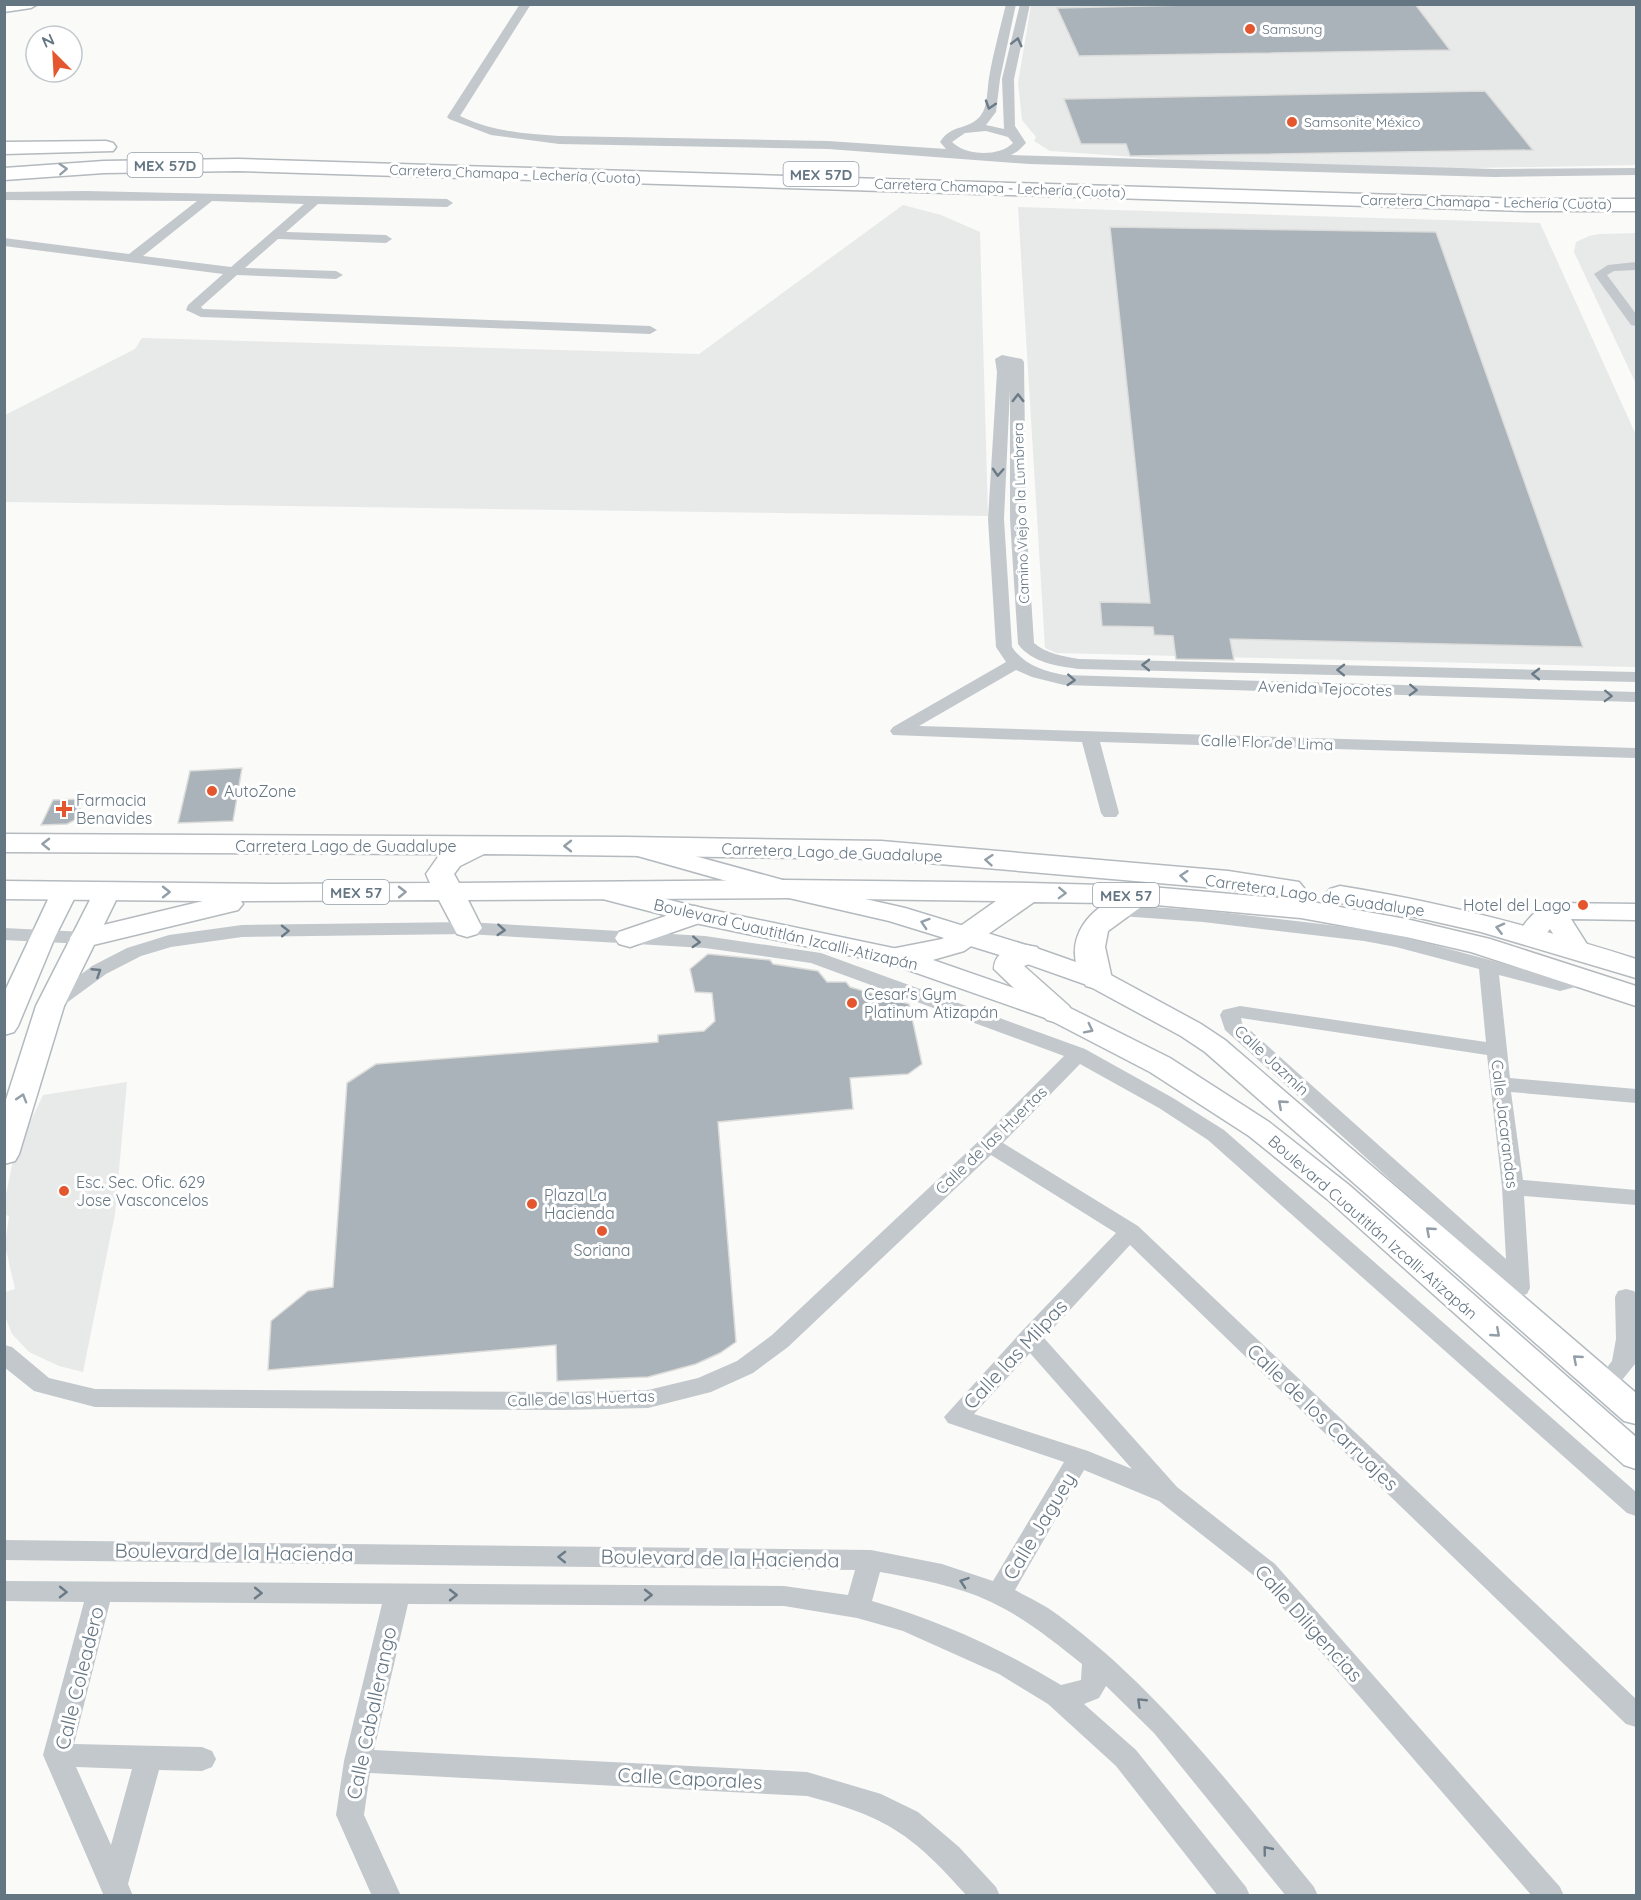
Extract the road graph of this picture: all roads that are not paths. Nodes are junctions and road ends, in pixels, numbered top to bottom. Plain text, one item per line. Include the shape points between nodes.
1 (31, 4) edge
2 (526, 4) edge
3 (1011, 4) edge
4 (1025, 4) edge
5 (6, 8) edge
6 (976, 128) junction
7 (1016, 138) junction
8 (946, 142) junction
9 (828, 145) junction
10 (121, 147) dead end
11 (157, 147) dead end
12 (4, 148) edge
13 (4, 154) edge
14 (975, 155) junction
15 (1100, 161) junction
16 (458, 163) junction
17 (1636, 172) edge
18 (4, 174) edge
19 (4, 196) edge
20 (209, 198) junction
21 (1636, 198) edge
22 (315, 201) junction
23 (447, 203) dead end
24 (1636, 205) edge
25 (277, 235) junction
26 (386, 239) dead end
27 (4, 242) edge
28 (131, 259) junction
29 (1636, 266) edge
30 (234, 272) junction
31 (336, 275) dead end
32 (1636, 322) edge
33 (650, 330) dead end
34 (1044, 656) joint
35 (1016, 663) junction
36 (1636, 676) edge
37 (1636, 697) edge
38 (1090, 737) junction
39 (1636, 753) edge
40 (1110, 813) dead end
41 (4, 843) edge
42 (88, 845) junction
43 (478, 846) junction
44 (626, 846) junction
45 (785, 889) junction
46 (4, 890) edge
47 (65, 891) junction
48 (447, 891) junction
49 (604, 891) junction
50 (107, 892) junction
51 (1029, 892) junction
52 (273, 893) junction
53 (1139, 895) junction
54 (1114, 911) junction
55 (1552, 911) junction
56 (1636, 912) edge
57 (695, 915) junction
58 (467, 928) junction
59 (4, 934) edge
60 (1530, 935) junction
61 (967, 936) junction
62 (42, 937) junction
63 (85, 938) junction
64 (630, 939) junction
65 (1026, 954) junction
66 (897, 957) junction
67 (1577, 963) junction
68 (1488, 965) junction
69 (1636, 969) edge
70 (1097, 979) junction
71 (1636, 996) edge
72 (50, 1006) junction
73 (1058, 1012) junction
74 (9, 1016) edge
75 (1496, 1050) junction
76 (1078, 1054) junction
77 (1500, 1084) junction
78 (1636, 1096) edge
79 (989, 1144) junction
80 (4, 1154) edge
81 (1514, 1187) junction
82 (1636, 1198) edge
83 (1130, 1232) junction
84 (1509, 1287) junction
85 (1626, 1297) dead end
86 (1030, 1337) junction
87 (4, 1353) edge
88 (1606, 1384) junction
89 (1636, 1412) edge
90 (1636, 1456) edge
91 (1079, 1458) junction
92 (1168, 1494) junction
93 (1636, 1506) edge
94 (4, 1550) edge
95 (871, 1560) junction
96 (4, 1591) edge
97 (100, 1592) junction
98 (999, 1594) junction
99 (395, 1603) junction
100 (857, 1607) junction
101 (1095, 1659) junction
102 (1057, 1696) junction
103 (1636, 1716) edge
104 (57, 1755) junction
105 (149, 1757) junction
106 (202, 1759) dead end
107 (358, 1761) junction
108 (116, 1889) edge
109 (387, 1896) edge
110 (986, 1896) edge
111 (1236, 1896) edge
112 (1304, 1896) edge
113 (1550, 1896) edge

1 - 5 main road
2 - 9 street via 453,117 485,129 541,139
3 -> 6 street via 990,112
7 -> 4 street via 1009,126 1008,79
6 - 7 street via 996,129
6 - 8 street via 954,133
7 - 14 street via 1012,151
7 - 15 street via 1048,154
8 - 9 street
8 - 14 street via 953,149
9 - 14 street
10 - 12 highway
11 - 16 highway
13 - 16 highway, Carretera Chamapa - Lechería (Cuota) / MEX 57D via 165,154
14 - 15 street
15 - 17 street via 1494,173
16 - 21 highway, Carretera Chamapa - Lechería (Cuota) / MEX 57D
18 -> 24 highway, Carretera Chamapa - Lechería (Cuota) / MEX 57D via 104,167 238,165 1527,205
19 - 20 street
20 - 22 street
20 - 28 street
22 - 23 street
22 - 25 street
25 - 26 street
25 - 30 street
27 - 28 street
28 - 30 street
29 - 32 street via 1612,267 1600,274
30 - 31 street
30 - 33 street via 193,310
34 -> 35 street, Camino Viejo a la Lumbrera via 1026,644 1018,519 1016,361 1002,359 996,540 1005,647
36 -> 34 street, Avenida Tejocotes via 1079,664
35 -> 37 street, Avenida Tejocotes via 1043,676 1064,680
35 - 38 street, Calle Flor de Lima via 898,730
38 - 39 street, Calle Flor de Lima
38 - 40 street
42 -> 41 main road, MEX 57
42 - 43 main road, Carretera Lago de Guadalupe / MEX 57
42 - 50 main road via 110,862 113,872
44 -> 43 main road, Carretera Lago de Guadalupe / MEX 57
43 - 48 main road via 443,866 440,874
44 - 45 main road, Boulevard Cuautitlán Izcalli-Atizapán
60 -> 44 main road, Carretera Lago de Guadalupe / MEX 57 via 1413,907 1228,880 881,850
45 - 49 main road, Carretera Lago de Guadalupe / MEX 57
45 - 51 main road, Carretera Lago de Guadalupe / MEX 57
61 -> 45 main road, Boulevard Cuautitlán Izcalli-Atizapán via 896,914
46 - 47 main road, MEX 57
47 - 50 main road, MEX 57
47 - 62 main road
48 - 49 main road, Carretera Lago de Guadalupe / MEX 57
52 -> 48 main road, Carretera Lago de Guadalupe / MEX 57
48 - 58 main road
49 - 57 main road, Boulevard Cuautitlán Izcalli-Atizapán
50 -> 52 main road, Carretera Lago de Guadalupe / MEX 57
50 - 63 main road
51 -> 53 main road, Carretera Lago de Guadalupe / MEX 57
51 - 61 main road
52 - 63 main road
53 - 54 main road
53 - 67 main road, Carretera Lago de Guadalupe / MEX 57 via 1344,915
54 - 68 street via 1203,916 1364,935
54 - 70 main road via 1091,932 1088,954
55 - 56 main road
55 - 60 main road
55 - 67 main road
57 - 64 main road
57 - 66 main road, Boulevard Cuautitlán Izcalli-Atizapán
58 -> 64 street, Boulevard Cuautitlán Izcalli-Atizapán
72 -> 58 street, Boulevard Cuautitlán Izcalli-Atizapán via 99,970 134,952 169,941 242,931
59 - 62 street
60 - 67 main road, Carretera Lago de Guadalupe / MEX 57
61 - 65 main road, Boulevard Cuautitlán Izcalli-Atizapán
61 - 66 main road via 937,950
62 - 63 street
62 - 74 main road
63 - 72 main road
64 -> 76 street, Boulevard Cuautitlán Izcalli-Atizapán via 705,942 814,957
65 - 70 main road, Boulevard Cuautitlán Izcalli-Atizapán
65 - 73 main road via 1014,958 1009,969
66 - 73 main road, Boulevard Cuautitlán Izcalli-Atizapán
67 - 68 street via 1576,981 1560,985
67 - 69 main road, Carretera Lago de Guadalupe / MEX 57
67 - 71 main road, Carretera Lago de Guadalupe / MEX 57
68 - 75 street, Calle Jacarandas
84 -> 70 main road, Boulevard Cuautitlán Izcalli-Atizapán via 1215,1046
72 - 74 main road
80 -> 72 main road
73 -> 90 main road, Boulevard Cuautitlán Izcalli-Atizapán via 1160,1065 1259,1129 1338,1192
75 - 77 street, Calle Jacarandas
75 - 84 street, Calle Jazmín via 1240,1012 1230,1016 1232,1025
76 - 79 street, Calle de las Huertas
76 - 93 street, Boulevard Cuautitlán Izcalli-Atizapán via 1216,1135
77 - 78 street
77 - 81 street, Calle Jacarandas
79 - 83 street, Calle de los Carruajes
79 - 87 street, Calle de las Huertas via 780,1341 745,1367 703,1386 648,1399 95,1398 42,1385
81 - 82 street
81 - 84 street, Calle Jacarandas
83 - 86 street, Calle las Milpas
83 - 103 street, Calle de los Carruajes
88 -> 84 main road, Boulevard Cuautitlán Izcalli-Atizapán via 1529,1317
85 - 88 street via 1628,1339 1623,1364
86 - 91 street, Calle las Milpas via 956,1417
86 - 92 street, Calle Diligencias
88 - 89 main road, Boulevard Cuautitlán Izcalli-Atizapán
91 - 92 street, Calle las Milpas
91 - 98 street, Calle Jaguey
92 - 113 street, Calle Diligencias via 1266,1571
95 -> 94 street, Boulevard de la Hacienda
98 -> 95 street, Boulevard de la Hacienda via 942,1574
95 - 100 street
96 -> 97 street
97 -> 99 street
97 - 104 street, Calle Coleadero
98 - 101 street, Boulevard de la Hacienda via 1047,1621
99 -> 100 street via 784,1596
99 - 107 street, Calle Caballerango
100 - 102 street via 909,1622 960,1644 1008,1666
101 - 102 street via 1096,1680 1090,1689 1078,1695
112 -> 101 street, Boulevard de la Hacienda via 1164,1725
102 - 111 street via 1126,1758
104 - 105 street
104 - 108 street, Calle Coleadero
105 - 106 street
105 - 108 street
107 - 109 street, Calle Caballerango via 350,1815
107 - 110 street, Calle Caporales via 807,1784 858,1797 908,1821 945,1852

